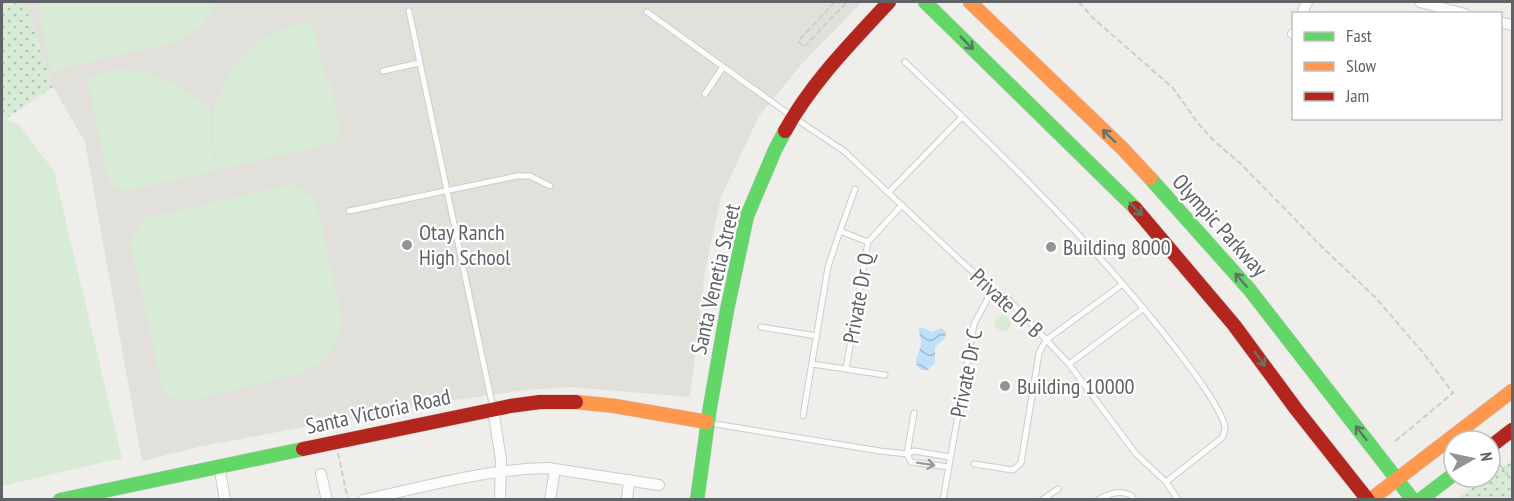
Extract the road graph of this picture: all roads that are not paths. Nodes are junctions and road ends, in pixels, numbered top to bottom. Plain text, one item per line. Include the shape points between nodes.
1 (889, 2) edge
2 (925, 2) edge
3 (970, 2) edge
4 (1420, 2) edge
5 (1432, 9) edge
6 (409, 11) dead end
7 (647, 12) dead end
8 (1452, 12) edge
9 (904, 62) dead end
10 (420, 63) junction
11 (723, 67) junction
12 (383, 70) dead end
13 (705, 94) dead end
14 (793, 117) junction
15 (962, 117) junction
16 (550, 186) dead end
17 (855, 189) dead end
18 (446, 191) junction
19 (889, 192) junction
20 (902, 205) junction
21 (349, 211) dead end
22 (840, 231) junction
23 (868, 242) junction
24 (1123, 284) junction
25 (993, 288) junction
26 (1144, 308) junction
27 (760, 327) dead end
28 (817, 336) junction
29 (1046, 340) junction
30 (812, 364) junction
31 (1070, 364) junction
32 (846, 369) junction
33 (885, 375) dead end
34 (1512, 391) edge
35 (493, 409) junction
36 (914, 413) dead end
37 (803, 416) dead end
38 (707, 422) junction
39 (907, 454) junction
40 (949, 462) junction
41 (974, 464) dead end
42 (219, 465) junction
43 (555, 469) junction
44 (501, 471) junction
45 (321, 474) dead end
46 (1397, 479) junction
47 (629, 480) junction
48 (1166, 482) junction
49 (1442, 483) edge
50 (659, 485) dead end
51 (1058, 489) dead end
52 (385, 497) edge
53 (60, 500) edge
54 (225, 500) edge
55 (327, 500) edge
56 (363, 500) edge
57 (500, 500) edge
58 (550, 500) edge
59 (627, 500) edge
60 (696, 500) edge
61 (943, 500) edge
62 (1042, 500) edge
63 (1098, 500) edge
64 (1134, 500) edge
65 (1178, 500) edge
66 (1369, 500) edge
67 (1413, 500) edge
68 (1420, 500) edge

1 - 14 main road, Santa Venetia Street via 830,65
2 -> 66 main road via 1142,215 1234,325
46 -> 3 main road, Olympic Parkway via 1249,289 1186,218 1123,149
4 - 5 street
5 - 8 street
6 - 10 lane
7 - 11 lane, Private Dr B
9 - 15 lane
10 - 12 lane
10 - 18 lane
11 - 13 lane
11 - 14 lane, Private Dr B
14 - 19 lane, Private Dr B via 844,150
14 - 38 main road, Santa Venetia Street via 747,216
15 - 19 lane
15 - 24 lane via 1059,213
16 - 18 lane via 530,176 517,176
17 - 22 lane
18 - 21 lane
18 - 35 lane
19 - 20 lane, Private Dr B
20 - 23 lane, Private Dr Q
20 - 25 lane, Private Dr B
22 - 23 lane
22 - 28 lane via 828,267
23 - 32 lane, Private Dr Q
24 - 26 lane
24 - 29 lane
25 - 29 lane, Private Dr B
25 - 40 lane, Private Dr C via 974,324
26 - 31 lane
26 - 48 lane via 1205,387 1225,426 1223,437
27 - 28 lane
28 - 30 lane
29 - 31 lane, Private Dr B
29 - 41 lane via 1039,353 1021,463 1013,470
30 - 32 lane
30 - 37 lane
31 - 48 lane, Private Dr B via 1136,454
32 - 33 lane
34 - 46 main road
35 - 38 main road, Santa Victoria Road via 560,402
35 - 42 main road, Santa Victoria Road
35 - 44 street
36 - 39 lane
38 - 39 lane
38 - 60 main road, Santa Venetia Street
39 - 40 lane via 914,451
39 -> 40 lane via 911,462
40 - 61 lane, Private Dr C
42 - 53 main road, Santa Victoria Road
42 - 54 street
43 - 44 street
43 - 47 street
43 - 58 street
44 - 52 street
44 - 57 street
45 - 55 street
46 - 66 main road
46 - 67 main road, Olympic Parkway
47 - 50 street
47 - 59 street
48 - 65 lane, Private Dr B
49 - 68 main road
51 - 62 lane
52 - 56 street
63 - 64 lane via 1116,492 1131,495

